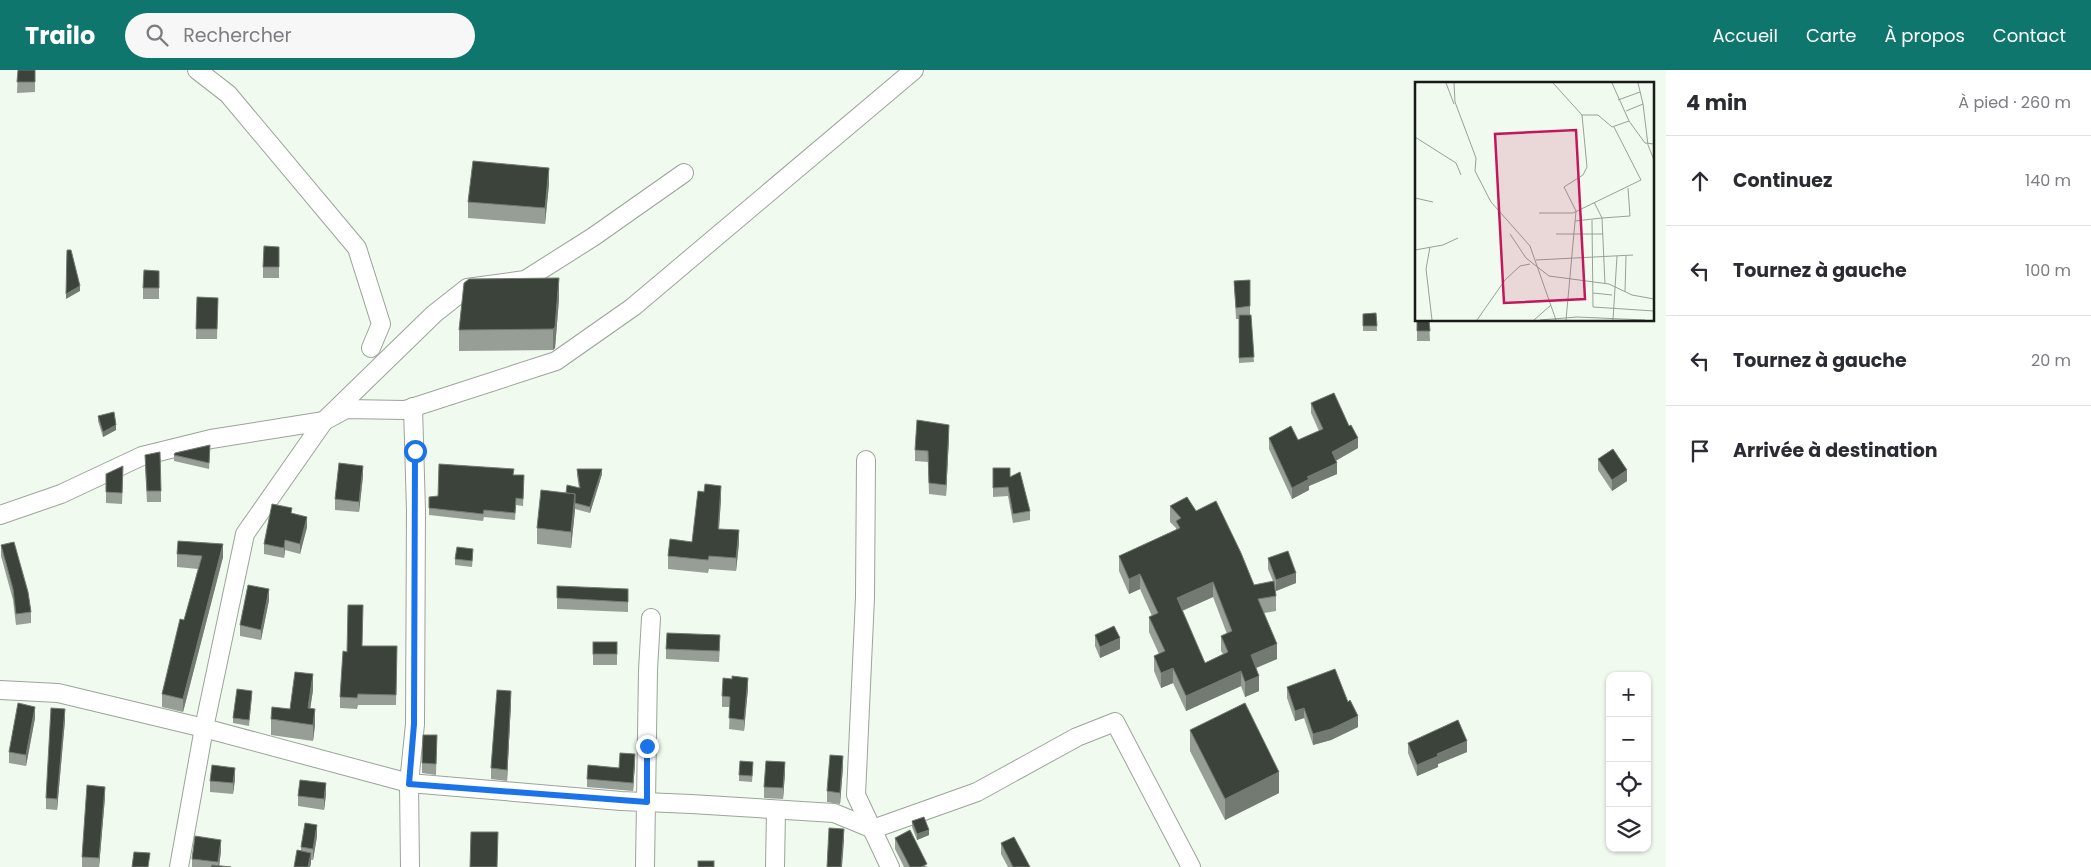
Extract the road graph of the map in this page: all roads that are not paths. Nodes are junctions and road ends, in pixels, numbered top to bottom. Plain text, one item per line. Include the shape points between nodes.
1 (197, 70) edge
2 (914, 70) edge
3 (684, 173) dead end
4 (371, 348) dead end
5 (413, 407) junction
6 (324, 421) junction
7 (866, 460) dead end
8 (0, 516) edge
9 (651, 618) dead end
10 (0, 690) edge
11 (204, 728) junction
12 (409, 784) junction
13 (647, 802) junction
14 (776, 810) junction
15 (873, 828) junction
16 (179, 867) edge
17 (410, 867) edge
18 (645, 867) edge
19 (775, 867) edge
20 (890, 867) edge
21 (1191, 867) edge

1 - 4 street via 228,94 357,248 381,324
2 - 5 street via 633,307 556,361
3 - 6 street via 525,280 467,288 434,314
5 - 6 street via 405,410 346,409
5 - 12 street via 415,705
6 - 8 street via 211,439 142,456 61,494
6 - 11 street via 245,534
7 - 15 street via 865,597 856,795
9 - 13 street
10 - 11 street via 58,693
11 - 12 street
11 - 16 street
12 - 13 street
12 - 17 street
13 - 14 street
13 - 18 street
14 - 15 street via 834,813
14 - 19 street
15 - 20 street
15 - 21 street via 977,792 1077,737 1115,722

